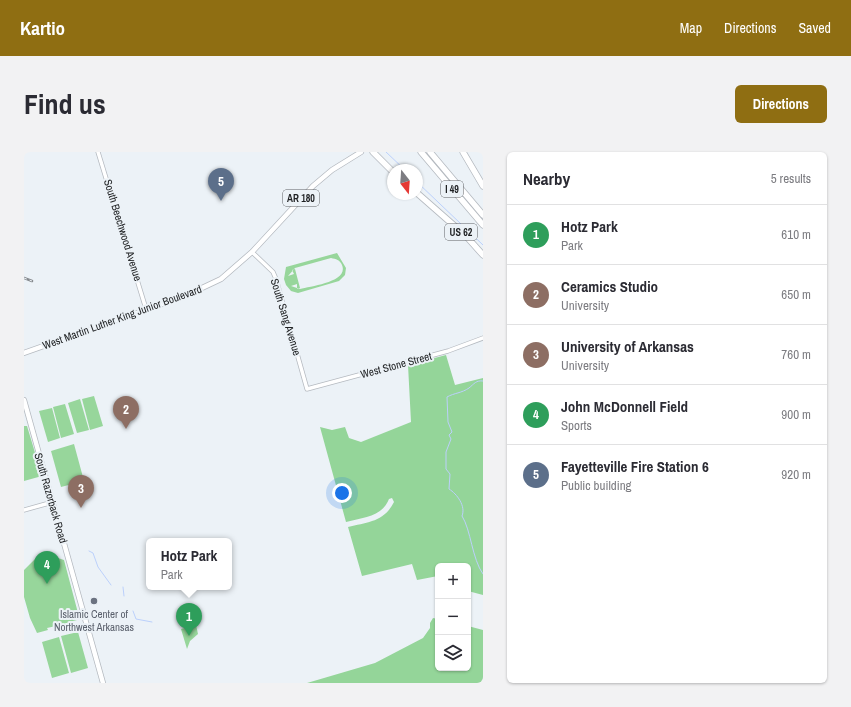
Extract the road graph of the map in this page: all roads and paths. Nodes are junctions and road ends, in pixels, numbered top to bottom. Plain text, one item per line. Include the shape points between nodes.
1 (98, 152) edge
2 (361, 152) edge
3 (373, 152) edge
4 (421, 152) edge
5 (430, 152) edge
6 (463, 152) edge
7 (387, 166) edge
8 (483, 186) edge
9 (423, 199) edge
10 (483, 215) edge
11 (483, 225) edge
12 (252, 252) junction
13 (483, 255) edge
14 (146, 309) junction
15 (483, 338) edge
16 (24, 353) edge
17 (307, 389) joint
18 (24, 400) edge
19 (53, 502) junction
20 (24, 510) edge
21 (103, 683) edge

1 - 14 street, South Beechwood Avenue
2 - 12 main road, West Martin Luther King Junior Boulevard / AR 180 via 332,170 313,186
3 - 7 highway
4 - 11 highway, I 49
5 - 10 highway, I 49
6 - 8 highway
9 - 13 highway, US 62 via 466,236
12 - 14 main road, West Martin Luther King Junior Boulevard / AR 180 via 228,274 210,285
12 - 17 street, South Sang Avenue via 273,272 276,279
14 - 16 main road, West Martin Luther King Junior Boulevard / AR 180
15 - 17 street, West Stone Street via 448,351
18 - 19 main road, South Razorback Road
19 - 20 street
19 - 21 main road, South Razorback Road

